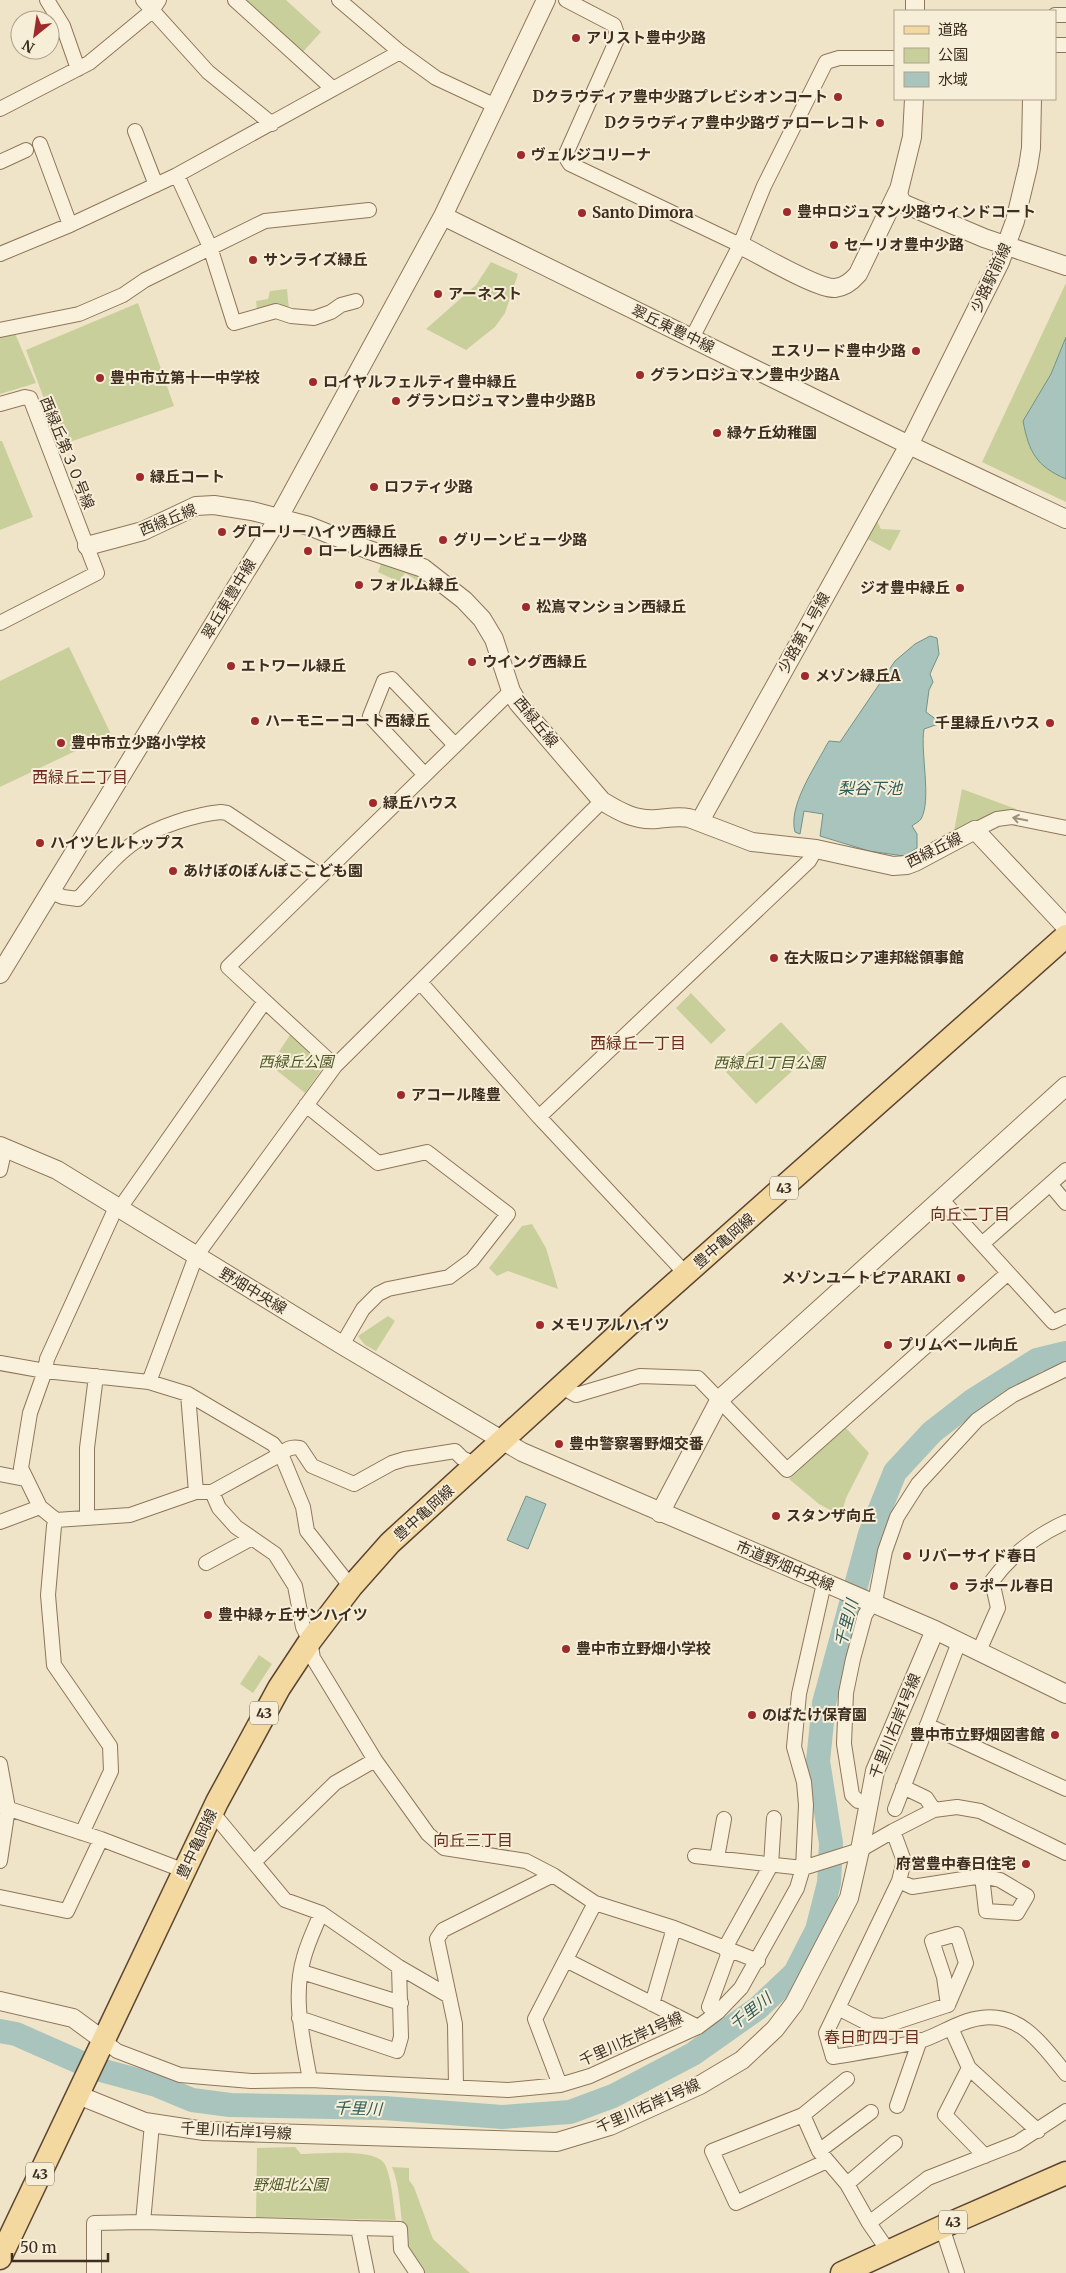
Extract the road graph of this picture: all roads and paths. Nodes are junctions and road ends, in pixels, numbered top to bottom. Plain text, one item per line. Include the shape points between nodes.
1 (47, 0) edge
2 (234, 0) edge
3 (339, 0) edge
4 (546, 0) edge
5 (566, 0) edge
6 (152, 4) edge
7 (400, 52) junction
8 (894, 58) edge
9 (78, 69) junction
10 (332, 88) junction
11 (914, 100) edge
12 (1032, 100) edge
13 (496, 106) junction
14 (0, 110) edge
15 (272, 124) junction
16 (135, 131) dead end
17 (40, 144) dead end
18 (26, 150) dead end
19 (0, 162) edge
20 (176, 175) junction
21 (156, 185) junction
22 (899, 189) junction
23 (370, 210) dead end
24 (443, 216) junction
25 (70, 225) junction
26 (740, 245) junction
27 (1006, 245) junction
28 (210, 247) junction
29 (0, 254) edge
30 (1066, 266) edge
31 (356, 300) dead end
32 (0, 330) edge
33 (692, 338) junction
34 (0, 404) edge
35 (909, 445) junction
36 (279, 517) junction
37 (1066, 519) edge
38 (87, 546) junction
39 (0, 623) edge
40 (511, 691) junction
41 (455, 745) junction
42 (425, 775) junction
43 (602, 801) junction
44 (700, 821) junction
45 (1066, 828) edge
46 (975, 830) junction
47 (816, 849) junction
48 (321, 876) junction
49 (50, 892) junction
50 (1066, 927) edge
51 (1066, 936) edge
52 (0, 974) edge
53 (420, 982) junction
54 (264, 1001) junction
55 (335, 1066) junction
56 (1066, 1086) edge
57 (306, 1105) junction
58 (539, 1117) junction
59 (3, 1147) edge
60 (0, 1170) edge
61 (1066, 1170) edge
62 (1050, 1184) junction
63 (941, 1199) junction
64 (1066, 1203) edge
65 (120, 1208) junction
66 (982, 1244) junction
67 (196, 1256) junction
68 (1008, 1273) junction
69 (686, 1274) junction
70 (1066, 1316) edge
71 (342, 1345) junction
72 (0, 1363) edge
73 (1066, 1370) edge
74 (46, 1371) junction
75 (96, 1376) junction
76 (149, 1382) junction
77 (562, 1387) junction
78 (188, 1394) junction
79 (720, 1399) junction
80 (502, 1441) junction
81 (281, 1454) junction
82 (477, 1465) junction
83 (0, 1474) edge
84 (25, 1479) junction
85 (196, 1492) junction
86 (212, 1492) junction
87 (40, 1507) junction
88 (660, 1513) junction
89 (87, 1516) junction
90 (56, 1520) junction
91 (0, 1522) edge
92 (1066, 1522) edge
93 (252, 1538) junction
94 (206, 1563) dead end
95 (826, 1584) junction
96 (351, 1587) junction
97 (869, 1602) junction
98 (935, 1630) junction
99 (310, 1641) junction
100 (960, 1642) junction
101 (979, 1651) junction
102 (1066, 1694) edge
103 (927, 1726) junction
104 (375, 1760) junction
105 (0, 1764) edge
106 (903, 1787) junction
107 (1066, 1789) edge
108 (858, 1801) dead end
109 (4, 1807) edge
110 (895, 1809) dead end
111 (934, 1810) junction
112 (212, 1812) junction
113 (774, 1818) dead end
114 (724, 1819) dead end
115 (893, 1831) junction
116 (82, 1833) junction
117 (101, 1839) junction
118 (856, 1852) junction
119 (1066, 1853) edge
120 (695, 1856) dead end
121 (717, 1858) junction
122 (0, 1861) edge
123 (254, 1862) junction
124 (771, 1864) junction
125 (806, 1867) junction
126 (186, 1870) junction
127 (553, 1875) junction
128 (982, 1876) dead end
129 (899, 1882) junction
130 (0, 1897) edge
131 (596, 1903) junction
132 (321, 1913) junction
133 (674, 1928) junction
134 (725, 1948) junction
135 (566, 1960) junction
136 (758, 1961) junction
137 (399, 1967) junction
138 (302, 1972) junction
139 (449, 1996) junction
140 (0, 2001) edge
141 (401, 2003) junction
142 (652, 2004) junction
143 (948, 2004) dead end
144 (709, 2007) dead end
145 (838, 2008) junction
146 (299, 2018) junction
147 (698, 2027) junction
148 (951, 2028) junction
149 (920, 2040) junction
150 (101, 2044) junction
151 (969, 2068) junction
152 (1066, 2074) edge
153 (847, 2079) dead end
154 (310, 2080) junction
155 (560, 2085) junction
156 (456, 2087) junction
157 (79, 2092) junction
158 (897, 2106) dead end
159 (871, 2112) dead end
160 (1066, 2112) edge
161 (803, 2115) junction
162 (152, 2124) junction
163 (1038, 2130) junction
164 (895, 2143) dead end
165 (823, 2156) junction
166 (985, 2156) junction
167 (1066, 2173) edge
168 (847, 2184) junction
169 (143, 2222) junction
170 (869, 2223) junction
171 (942, 2226) junction
172 (358, 2228) junction
173 (889, 2252) junction
174 (0, 2258) edge
175 (94, 2273) edge
176 (367, 2273) edge
177 (417, 2273) edge
178 (842, 2273) edge
179 (957, 2273) edge

1 - 9 street via 63,26
2 - 10 street
3 - 7 street
4 - 13 street, 翠丘東豊中線
5 - 26 street via 614,25 618,37 565,156 570,164
6 - 9 street via 89,63
6 - 15 street via 208,72
7 - 10 street
7 - 13 street via 436,78
8 - 26 street via 839,58 826,62 764,186
9 - 14 street
10 - 15 street
11 - 22 street via 912,137
12 - 27 street, 少路駅前線 via 1028,167
13 - 24 street, 翠丘東豊中線
15 - 20 street
16 - 21 street
17 - 25 street
18 - 19 street
20 - 21 street
20 - 28 street
21 - 25 street
22 - 26 street via 858,274 841,287 819,284
22 - 27 street via 900,200 905,206
23 - 28 street via 265,220
24 - 33 street, 翠丘東豊中線
24 - 36 street, 翠丘東豊中線
25 - 29 street
26 - 33 street
27 - 30 street
27 - 35 street, 少路駅前線
28 - 31 street via 234,323 276,311 314,318
28 - 32 street via 145,280 123,295 79,314
33 - 35 street, 翠丘東豊中線
34 - 38 street, 西緑丘第３０号線 via 30,398
35 - 37 street, 翠丘東豊中線
35 - 44 street, 少路第１号線
36 - 38 street, 西緑丘線 via 214,504 196,506 143,531
36 - 40 street, 西緑丘線 via 412,562 438,578 475,610 489,630
36 - 49 street, 翠丘東豊中線
38 - 39 street via 97,573
40 - 41 street
40 - 43 street, 西緑丘線 via 524,711
41 - 42 street
41 - 42 street via 392,679 384,680 370,716
42 - 48 street
43 - 44 street, 西緑丘線 via 635,818 680,817
43 - 53 street
44 - 47 street, 西緑丘線 via 752,842
45 -> 46 street via 1012,817 997,819
46 - 47 street, 西緑丘線 via 915,862 900,866
46 - 50 street, 西緑丘線
47 - 58 street via 809,861
48 - 49 street via 221,812 176,823 138,839 78,899
48 - 54 street via 228,967
49 - 52 street, 翠丘東豊中線
51 - 69 main road, 豊中亀岡線 / 43
53 - 55 street
53 - 58 street
54 - 55 street
54 - 65 street
55 - 57 street
56 - 63 street
57 - 67 street
57 - 71 street via 378,1163 427,1152 508,1214 472,1260 449,1277 388,1289 378,1294 363,1308
58 - 69 street
59 - 60 street
59 - 65 street, 野畑中央線 via 57,1170
61 - 62 street
62 - 64 street
62 - 66 street
63 - 66 street
63 - 79 street
65 - 67 street, 野畑中央線
65 - 74 street via 113,1214 66,1316 47,1358
66 - 68 street
67 - 71 street, 野畑中央線
67 - 76 street
68 - 70 street via 1053,1322
68 - 79 street via 787,1470
69 - 77 main road, 豊中亀岡線 / 43
71 - 80 street, 野畑中央線
72 - 74 street
73 - 97 street, 千里川右岸1号線 via 1013,1396 977,1420 918,1484 897,1517 885,1551 876,1597
74 - 75 street
74 - 84 street via 30,1413 21,1468
75 - 76 street
75 - 89 street via 87,1448
76 - 78 street
77 - 79 street via 576,1395 640,1376 698,1378
77 - 80 main road, 豊中亀岡線 / 43
78 - 81 street via 273,1444
78 - 85 street
79 - 88 street
80 - 82 main road, 豊中亀岡線 / 43
80 - 88 street, 市道野畑中央線
81 - 82 street via 288,1448 300,1448 312,1466 354,1484 405,1459 454,1451
81 - 86 street
81 - 96 street via 303,1507 307,1531
82 - 96 main road, 豊中亀岡線 / 43 via 390,1543
83 - 84 street
84 - 87 street
85 - 86 street
85 - 89 street via 130,1515
86 - 93 street via 219,1508 236,1527
87 - 90 street
87 - 91 street
88 - 95 street, 市道野畑中央線
89 - 90 street
90 - 116 street via 48,1595 54,1665 110,1746 111,1771
92 - 101 street via 1040,1536 1006,1562 992,1581 998,1608
93 - 94 street
93 - 99 street via 276,1554 295,1586 303,1627
95 - 97 street, 市道野畑中央線
95 - 125 street, 千里川左岸1号線 via 799,1694 794,1747 804,1782
96 - 99 main road, 豊中亀岡線 / 43
97 - 98 street, 市道野畑中央線
97 - 108 street, 千里川右岸1号線 via 854,1652 845,1702 845,1753 852,1795
98 - 100 street, 市道野畑中央線
98 - 118 street, 千里川右岸1号線 via 875,1771
99 - 104 street via 313,1658
99 - 112 main road, 豊中亀岡線 / 43 via 279,1688
100 - 101 street, 市道野畑中央線
100 - 103 street
101 - 102 street, 市道野畑中央線
103 - 106 street
103 - 107 street
104 - 123 street via 335,1783
104 - 127 street via 428,1834 444,1848 526,1861
105 - 109 street
106 - 110 street
106 - 111 street via 926,1798
109 - 116 street
109 - 122 street
111 - 115 street
111 - 119 street via 957,1807 980,1811
112 - 123 street
112 - 126 main road, 豊中亀岡線 / 43
113 - 124 street
114 - 121 street
115 - 118 street
115 - 129 street via 904,1861
116 - 117 street
117 - 126 street
117 - 130 street via 67,1910
118 - 125 street
118 - 162 street, 千里川右岸1号線 via 849,1898 794,2004 775,2028 742,2060 700,2085 610,2126 557,2142 432,2136 232,2133
120 - 121 street
121 - 124 street
123 - 132 street via 285,1900
124 - 125 street
124 - 134 street
125 - 136 street, 千里川左岸1号線
126 - 150 main road, 豊中亀岡線 / 43
127 - 131 street
127 - 139 street via 443,1930 438,1940
128 - 129 street via 912,1887
129 - 145 street
131 - 133 street
131 - 135 street
132 - 137 street
132 - 138 street
133 - 134 street
133 - 142 street
134 - 136 street
134 - 144 street via 728,1955
135 - 142 street
135 - 155 street via 535,2019
136 - 147 street, 千里川左岸1号線 via 741,1988
137 - 139 street
137 - 141 street
138 - 141 street
138 - 146 street
139 - 156 street via 455,2024
140 - 150 street via 73,2018
141 - 146 street via 401,2037 397,2051
142 - 147 street
143 - 145 street via 884,2026 872,2026
145 - 149 street via 826,2033 833,2057
146 - 154 street
147 - 155 street, 千里川左岸1号線 via 590,2076
148 - 149 street
148 - 151 street
148 - 152 street via 981,2018 1019,2025 1034,2035
149 - 158 street
150 - 154 street, 千里川左岸1号線 via 180,2075 250,2081
150 - 157 main road, 豊中亀岡線 / 43
151 - 163 street
151 - 166 street via 946,2115
153 - 161 street
154 - 156 street, 千里川左岸1号線
155 - 156 street, 千里川左岸1号線 via 508,2090
157 - 162 street, 千里川右岸1号線 via 114,2111
157 - 174 main road, 豊中亀岡線 / 43
159 - 165 street
160 - 163 street
161 - 165 street
161 - 165 street via 712,2152 736,2203
162 - 169 street
163 - 166 street
164 - 168 street
165 - 168 street
166 - 170 street via 928,2178
167 - 171 main road, 43
168 - 170 street
169 - 172 street
169 - 175 street via 94,2223
170 - 173 street
171 - 173 main road, 43
171 - 179 street
172 - 176 street
172 - 177 street via 400,2229 401,2249
173 - 178 main road, 43

